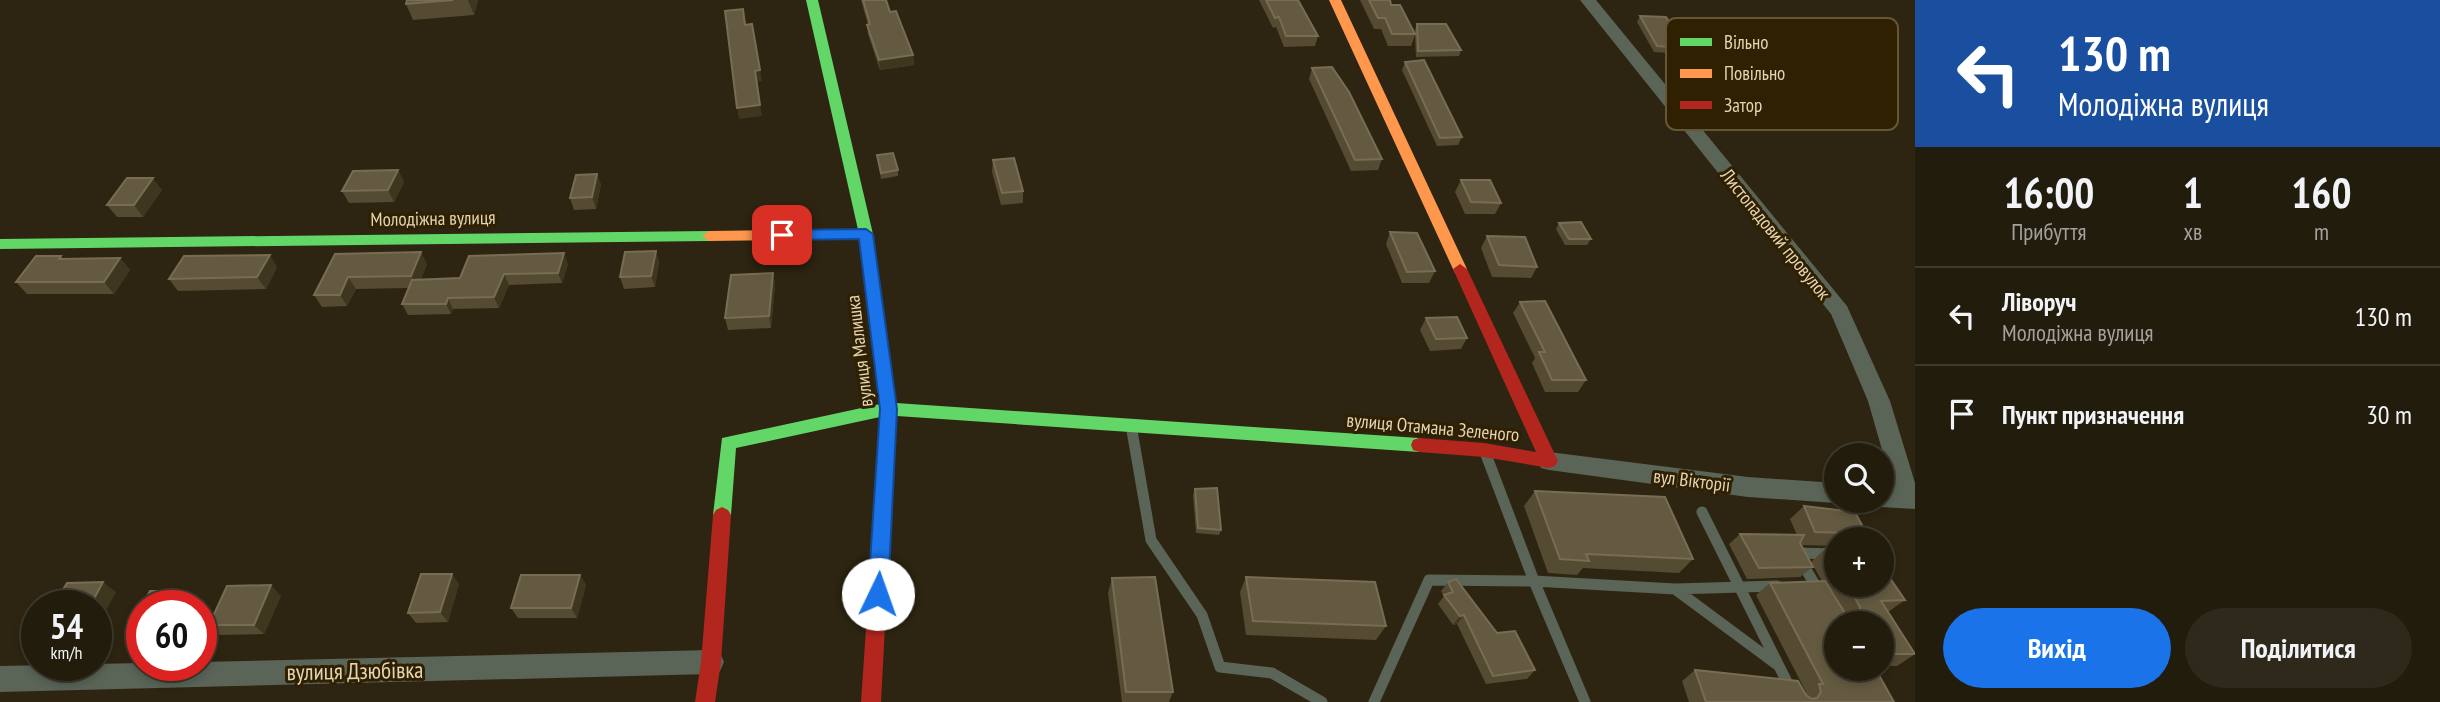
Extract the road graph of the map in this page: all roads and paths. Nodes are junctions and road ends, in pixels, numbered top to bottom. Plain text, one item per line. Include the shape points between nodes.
1 (812, 0) edge
2 (1335, 0) edge
3 (1588, 0) edge
4 (1666, 96) edge
5 (1693, 130) edge
6 (866, 234) junction
7 (0, 244) edge
8 (888, 409) junction
9 (1130, 425) junction
10 (1484, 450) junction
11 (1549, 461) junction
12 (1824, 492) edge
13 (1894, 497) edge
14 (1912, 499) edge
15 (1702, 512) dead end
16 (1824, 554) edge
17 (1534, 581) junction
18 (1802, 585) junction
19 (1738, 587) junction
20 (1675, 589) junction
21 (1826, 604) edge
22 (711, 663) junction
23 (1779, 666) junction
24 (0, 679) edge
25 (705, 702) edge
26 (871, 702) edge
27 (1322, 702) edge
28 (1374, 702) edge
29 (1585, 702) edge
30 (1797, 702) edge

1 - 6 street, вулиця Малишка
2 - 11 street, вулиця Отамана Зеленого
3 - 4 street, Листопадовий провулок
5 - 14 street, Листопадовий провулок via 1840,311 1879,401
6 - 7 street, Молодіжна вулиця
6 - 8 street, вулиця Малишка
8 - 9 street, вулиця Отамана Зеленого
8 - 22 street, вулиця Отамана Зеленого via 728,443
8 - 26 street, вулиця Малишка
9 - 10 street, вулиця Отамана Зеленого
9 - 27 lane via 1151,540 1202,615 1220,667 1272,673
10 - 11 street, вулиця Отамана Зеленого
10 - 17 lane
11 - 12 street, вул Вікторії
13 - 14 street
15 - 19 lane
16 - 18 lane via 1796,553
17 - 20 lane
17 - 28 lane via 1429,580
17 - 29 lane
18 - 19 lane
18 - 21 lane
19 - 20 lane
19 - 23 lane
20 - 23 lane
22 - 24 street, вулиця Дзюбівка
22 - 25 street
23 - 30 lane

